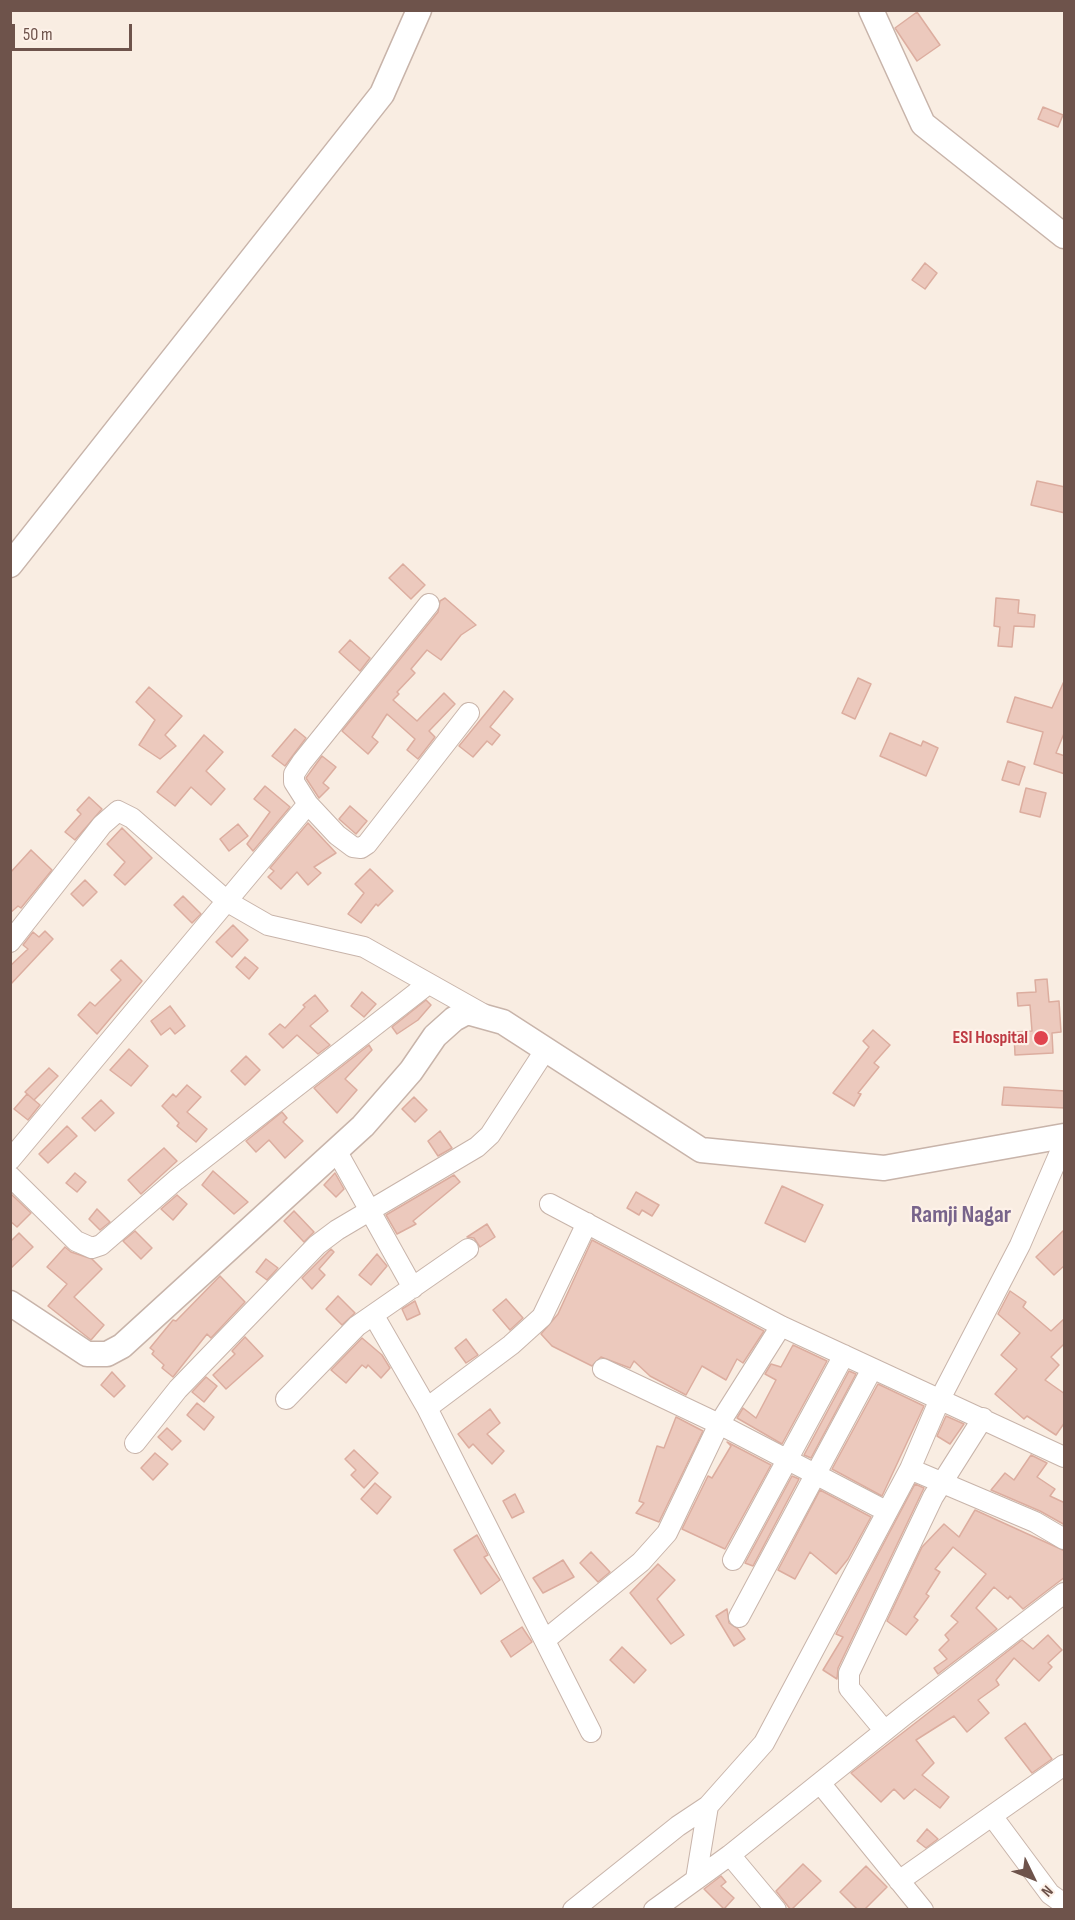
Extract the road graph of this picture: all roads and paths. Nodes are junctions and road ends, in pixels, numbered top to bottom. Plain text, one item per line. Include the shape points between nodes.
1 (419, 10) edge
2 (871, 10) edge
3 (1065, 236) edge
4 (10, 565) edge
5 (429, 604) dead end
6 (469, 713) dead end
7 (308, 804) junction
8 (228, 902) junction
9 (10, 942) edge
10 (428, 984) junction
11 (493, 1020) junction
12 (546, 1049) junction
13 (1065, 1136) edge
14 (1065, 1143) edge
15 (336, 1150) junction
16 (10, 1160) edge
17 (10, 1176) edge
18 (550, 1203) dead end
19 (369, 1211) junction
20 (587, 1223) junction
21 (468, 1250) dead end
22 (413, 1288) junction
23 (10, 1303) edge
24 (374, 1316) junction
25 (781, 1326) junction
26 (844, 1355) junction
27 (603, 1369) dead end
28 (872, 1369) junction
29 (285, 1399) dead end
30 (940, 1399) junction
31 (427, 1408) junction
32 (983, 1419) junction
33 (718, 1424) junction
34 (135, 1443) dead end
35 (1063, 1453) edge
36 (789, 1461) junction
37 (910, 1469) junction
38 (817, 1475) junction
39 (940, 1484) junction
40 (886, 1511) junction
41 (1065, 1539) edge
42 (733, 1560) dead end
43 (1065, 1593) edge
44 (739, 1617) dead end
45 (545, 1640) junction
46 (884, 1730) junction
47 (591, 1732) dead end
48 (1065, 1765) edge
49 (820, 1783) junction
50 (708, 1806) junction
51 (992, 1816) junction
52 (730, 1855) junction
53 (696, 1879) junction
54 (899, 1881) junction
55 (1065, 1904) edge
56 (573, 1910) edge
57 (654, 1910) edge
58 (776, 1910) edge
59 (923, 1910) edge

1 - 4 street via 382,94
2 - 3 street via 923,124
5 - 7 street via 294,774 294,782
6 - 7 street via 361,848 352,847 337,835
7 - 8 street
8 - 9 street via 132,818 118,812 102,825
8 - 10 street via 268,925 364,947
8 - 16 street
10 - 11 street
10 - 17 street via 176,1180 101,1245 92,1248 76,1241
11 - 12 street via 503,1022
11 - 15 street via 467,1012 454,1019 435,1036 380,1107
12 - 13 street via 701,1150 884,1168
12 - 19 street via 484,1141
14 - 30 street via 1020,1245
15 - 19 street
15 - 23 street via 122,1346 107,1354 87,1354
18 - 20 street
19 - 22 street
19 - 34 street via 317,1245 178,1389
20 - 25 street
20 - 31 street via 537,1323
21 - 22 street
22 - 24 street
24 - 29 street via 357,1326
24 - 31 street
25 - 26 street
25 - 33 street
26 - 28 street
26 - 36 street
27 - 33 street
28 - 30 street
28 - 38 street
30 - 32 street
30 - 37 street
31 - 45 street
32 - 35 street
32 - 39 street
33 - 36 street
33 - 45 street via 667,1533 598,1598
36 - 38 street
36 - 42 street
37 - 39 street
37 - 40 street
38 - 40 street
38 - 44 street
39 - 41 street via 1035,1522
39 - 46 street via 849,1673 849,1688
40 - 50 street via 764,1743
43 - 46 street
45 - 47 street
46 - 49 street
48 - 51 street
49 - 52 street
49 - 54 street
50 - 53 street
50 - 56 street
51 - 54 street
51 - 55 street via 1050,1894
52 - 53 street
52 - 58 street
53 - 57 street
54 - 59 street

